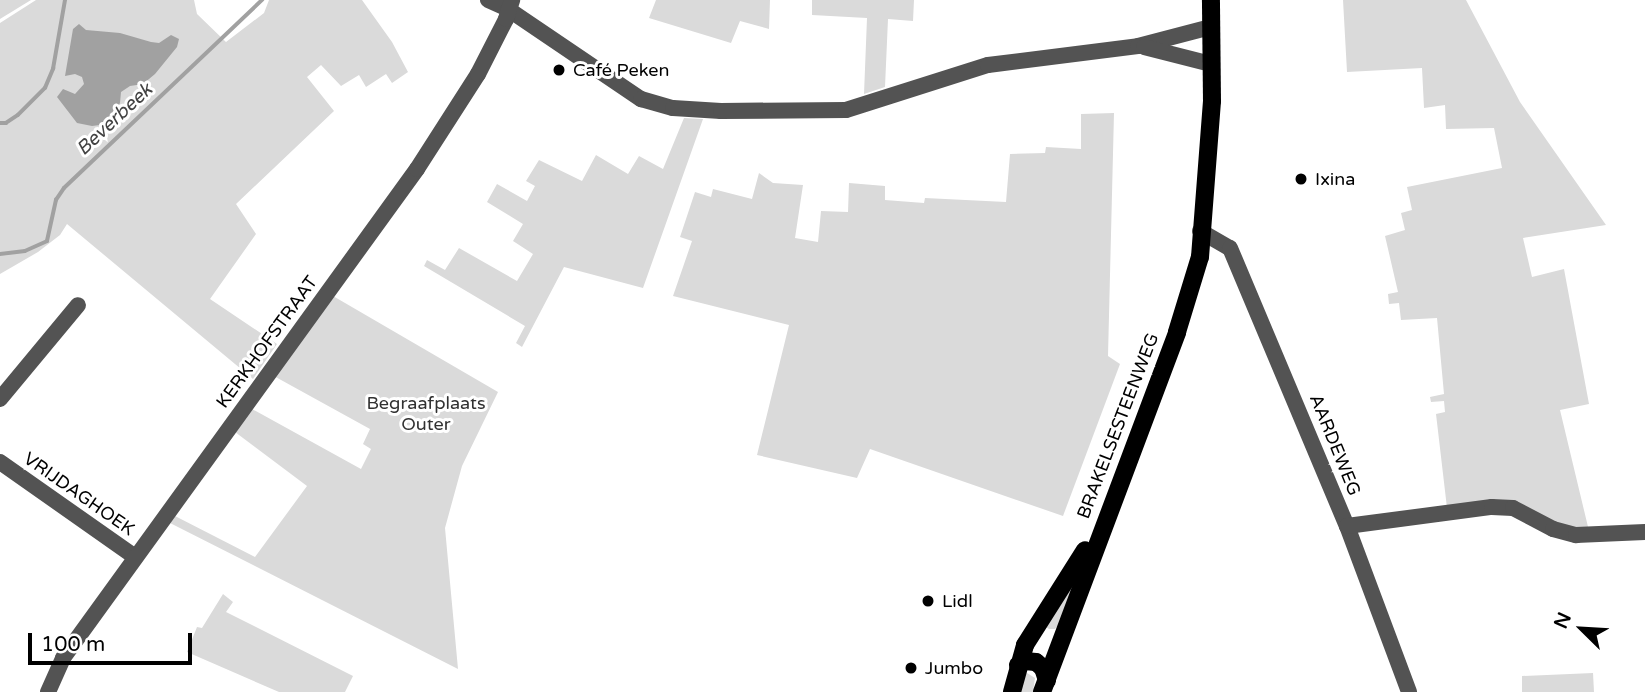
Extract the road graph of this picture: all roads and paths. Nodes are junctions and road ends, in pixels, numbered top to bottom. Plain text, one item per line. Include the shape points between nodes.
1 (488, 0) edge
2 (1210, 0) edge
3 (510, 4) edge
4 (1211, 27) junction
5 (1138, 46) junction
6 (1211, 64) junction
7 (1200, 231) junction
8 (78, 305) dead end
9 (0, 399) edge
10 (0, 462) edge
11 (1347, 526) junction
12 (1645, 532) edge
13 (135, 557) junction
14 (1038, 623) junction
15 (1065, 634) junction
16 (1018, 665) junction
17 (1045, 686) edge
18 (48, 692) edge
19 (1012, 692) edge
20 (1409, 692) edge

1 - 3 street
2 - 4 main road, BRAKELSESTEENWEG
3 - 5 street via 513,16 641,99 673,108 846,110 988,65
3 - 13 street, KERKHOFSTRAAT via 478,74 417,169
4 - 5 street
4 - 6 main road, BRAKELSESTEENWEG
5 - 6 street
6 - 7 main road, BRAKELSESTEENWEG via 1210,142
7 - 11 street, AARDEWEG via 1230,248
7 - 14 main road, BRAKELSESTEENWEG via 1155,374 1101,517 1079,562
7 - 15 main road, BRAKELSESTEENWEG via 1200,257 1177,332
8 - 9 street
10 - 13 street, VRIJDAGHOEK
11 - 12 street via 1492,507 1513,509 1576,535
11 - 20 street, AARDEWEG
13 - 18 street, KERKHOFSTRAAT via 63,658
14 - 15 main road via 1046,641 1058,641
14 - 16 main road, BRAKELSESTEENWEG
15 - 17 main road, BRAKELSESTEENWEG
16 - 17 main road, BRAKELSESTEENWEG via 1036,662 1043,668
16 - 19 main road, BRAKELSESTEENWEG

